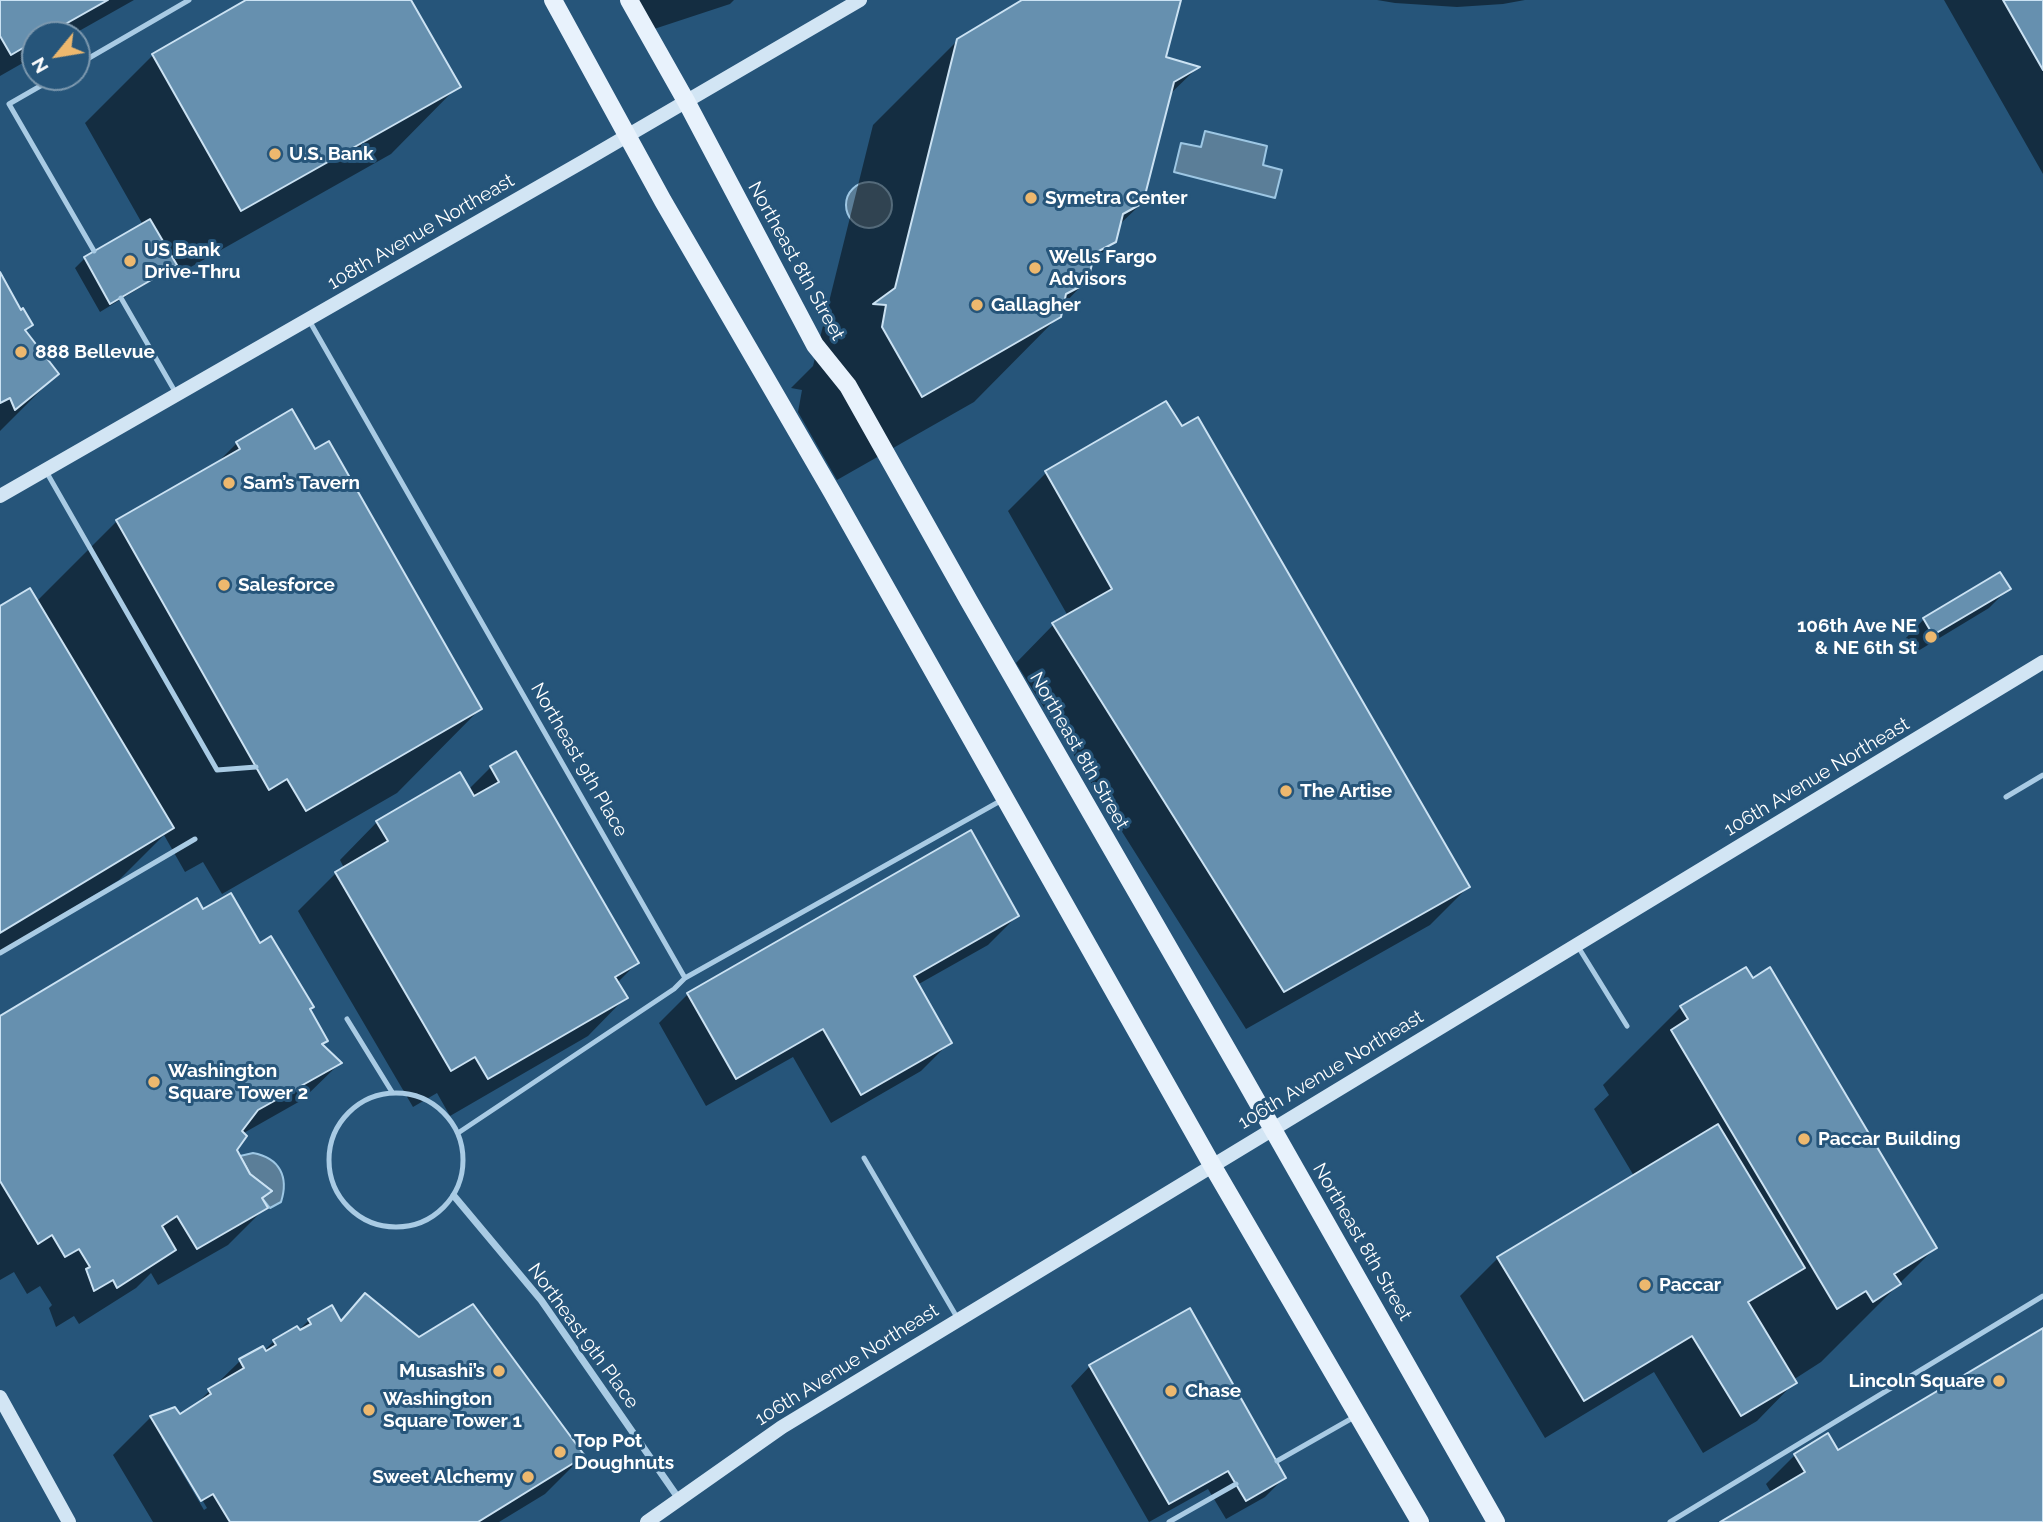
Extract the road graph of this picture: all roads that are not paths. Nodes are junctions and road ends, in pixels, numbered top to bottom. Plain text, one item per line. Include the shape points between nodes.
1 (190, 0) edge
2 (553, 0) edge
3 (629, 0) edge
4 (860, 0) edge
5 (91, 57) edge
6 (32, 91) edge
7 (686, 101) junction
8 (628, 135) junction
9 (94, 251) dead end
10 (121, 298) dead end
11 (309, 319) junction
12 (177, 395) junction
13 (45, 470) junction
14 (0, 496) edge
15 (2043, 662) edge
16 (256, 767) dead end
17 (2043, 775) edge
18 (2006, 797) dead end
19 (1005, 799) junction
20 (195, 839) dead end
21 (1577, 944) junction
22 (0, 953) edge
23 (685, 978) junction
24 (347, 1018) dead end
25 (1627, 1026) dead end
26 (392, 1092) junction
27 (1272, 1129) junction
28 (458, 1133) junction
29 (864, 1158) dead end
30 (1212, 1165) junction
31 (454, 1196) junction
32 (2043, 1296) edge
33 (958, 1319) junction
34 (0, 1397) edge
35 (1358, 1415) junction
36 (1277, 1461) dead end
37 (1236, 1485) dead end
38 (679, 1499) junction
39 (69, 1522) edge
40 (647, 1522) edge
41 (1169, 1522) edge
42 (1420, 1522) edge
43 (1496, 1522) edge
44 (1670, 1522) edge

1 - 5 lane
2 - 8 main road
3 - 7 main road, Northeast 8th Street
4 - 7 street, 108th Avenue Northeast
6 - 9 lane via 9,104
7 - 8 street, 108th Avenue Northeast
7 - 27 main road, Northeast 8th Street via 815,345 848,386
8 - 11 street, 108th Avenue Northeast
8 - 19 main road
10 - 12 lane
11 - 12 street, 108th Avenue Northeast
11 - 23 lane, Northeast 9th Place
12 - 13 street, 108th Avenue Northeast
13 - 14 street, 108th Avenue Northeast
13 - 16 lane via 217,770
15 - 21 street, 106th Avenue Northeast
17 - 18 lane
19 - 23 lane
19 - 30 main road
20 - 22 lane
21 - 25 lane
21 - 27 street, 106th Avenue Northeast
23 - 28 lane
24 - 26 lane
26 - 28 lane via 413,1094 432,1103
26 - 31 lane via 367,1099 347,1113 333,1135 329,1159 333,1184 346,1205 366,1221 390,1228 415,1226 437,1215
27 - 30 street, 106th Avenue Northeast
27 - 43 main road, Northeast 8th Street
28 - 31 lane via 464,1156
29 - 33 lane
30 - 33 street, 106th Avenue Northeast
30 - 35 main road
31 - 38 street, Northeast 9th Place via 541,1300
32 - 44 lane
33 - 38 street, 106th Avenue Northeast via 782,1427
34 - 39 street
35 - 36 lane
35 - 42 main road
37 - 41 lane
38 - 40 street, 106th Avenue Northeast

